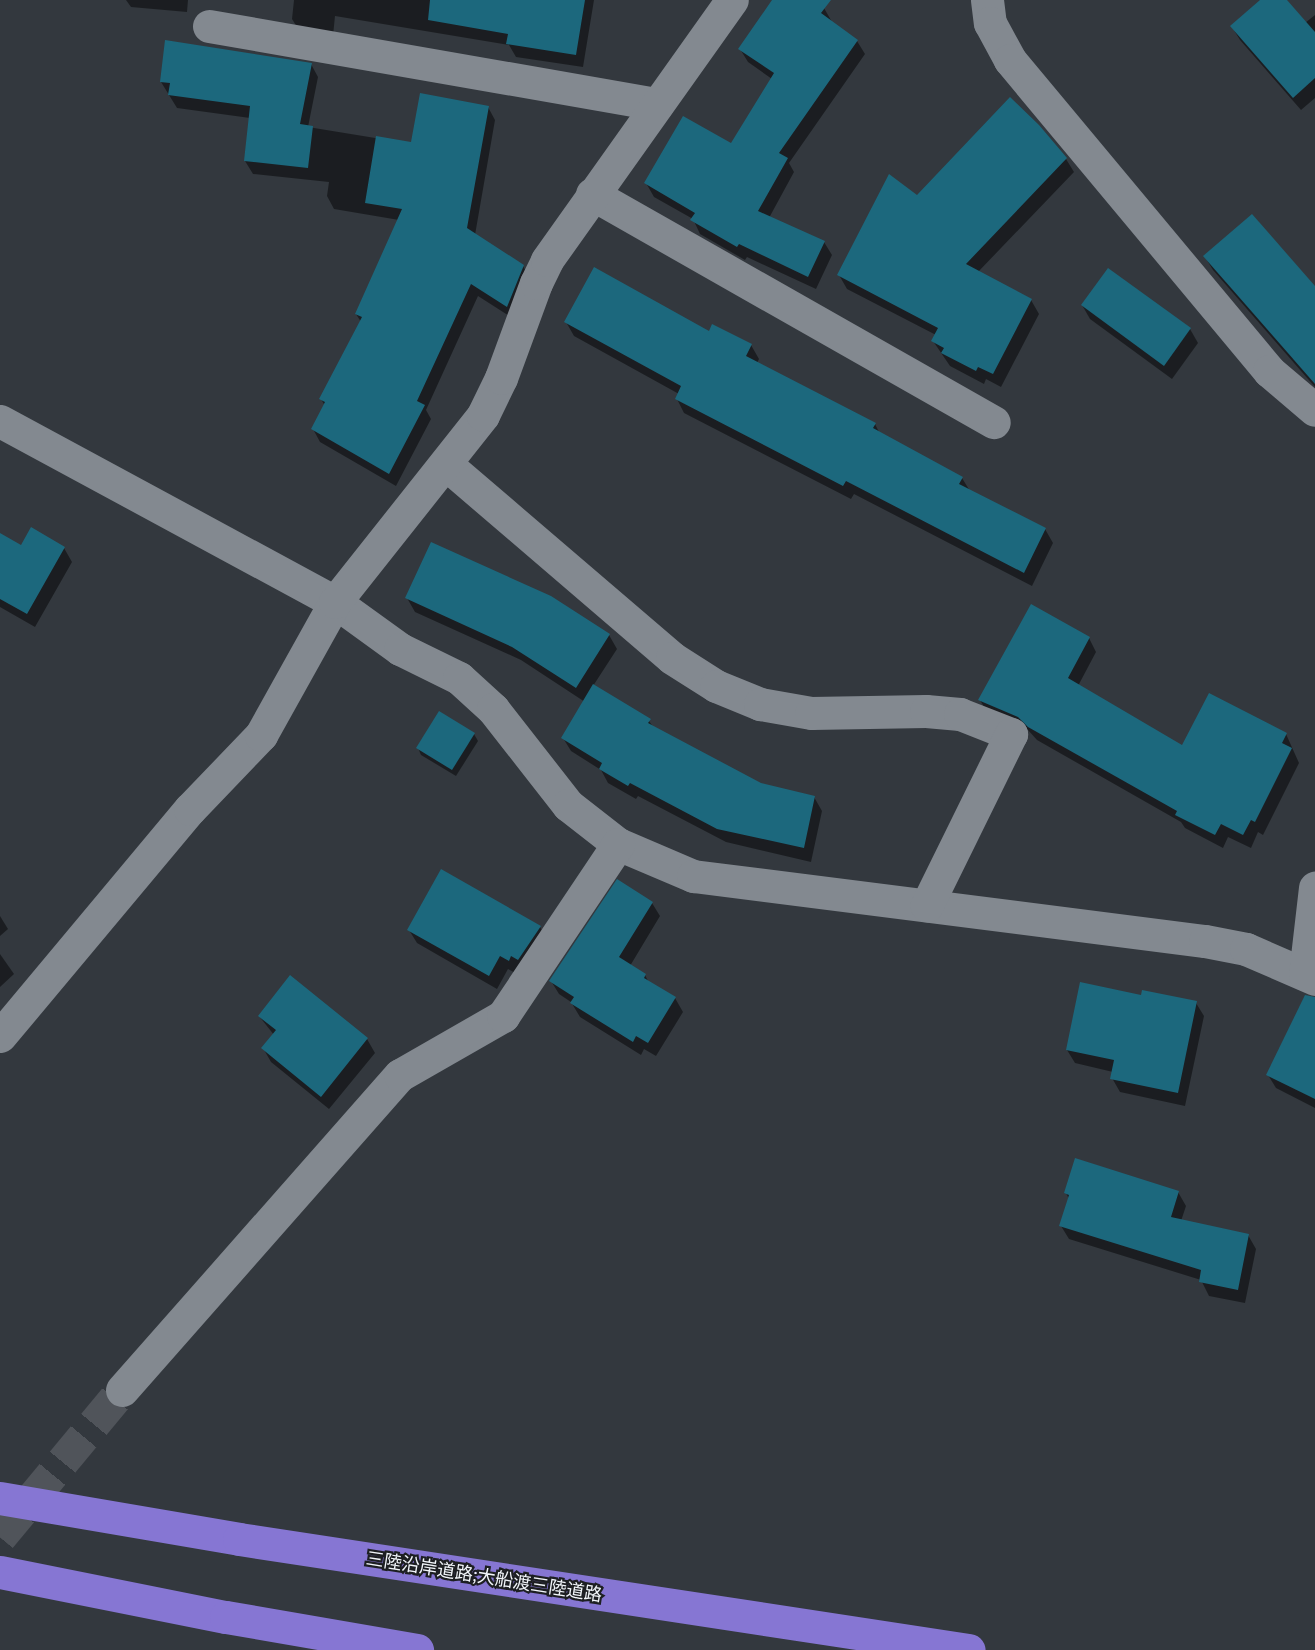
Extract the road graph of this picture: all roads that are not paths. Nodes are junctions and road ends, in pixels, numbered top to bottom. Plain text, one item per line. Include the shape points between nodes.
1 (732, 0) edge
2 (987, 0) edge
3 (209, 26) dead end
4 (657, 104) junction
5 (592, 194) junction
6 (1315, 410) edge
7 (0, 421) edge
8 (994, 422) dead end
9 (447, 465) junction
10 (336, 602) junction
11 (618, 844) junction
12 (1315, 888) edge
13 (927, 905) junction
14 (1310, 977) edge
15 (0, 1036) edge
16 (122, 1390) tunnel mouth
17 (0, 1498) edge
18 (0, 1572) edge
19 (417, 1650) edge
20 (969, 1650) edge

1 - 4 street
2 - 6 street via 990,23 1010,60 1269,372
3 - 4 street
4 - 5 street
5 - 8 street
5 - 9 street via 543,267 501,378 483,415
7 - 10 street
9 - 10 street
9 - 13 street via 672,658 716,686 760,704 811,713 960,714 1011,734
10 - 11 street via 400,649 459,678 493,709 568,805
10 - 15 street via 261,735 190,809
11 - 13 street via 693,876
11 - 16 street via 503,1016 400,1074
12 - 14 street
13 - 14 street via 1205,941 1246,949
17 - 20 highway, 三陸沿岸道路;大船渡三陸道路 via 239,1539
18 - 19 highway

